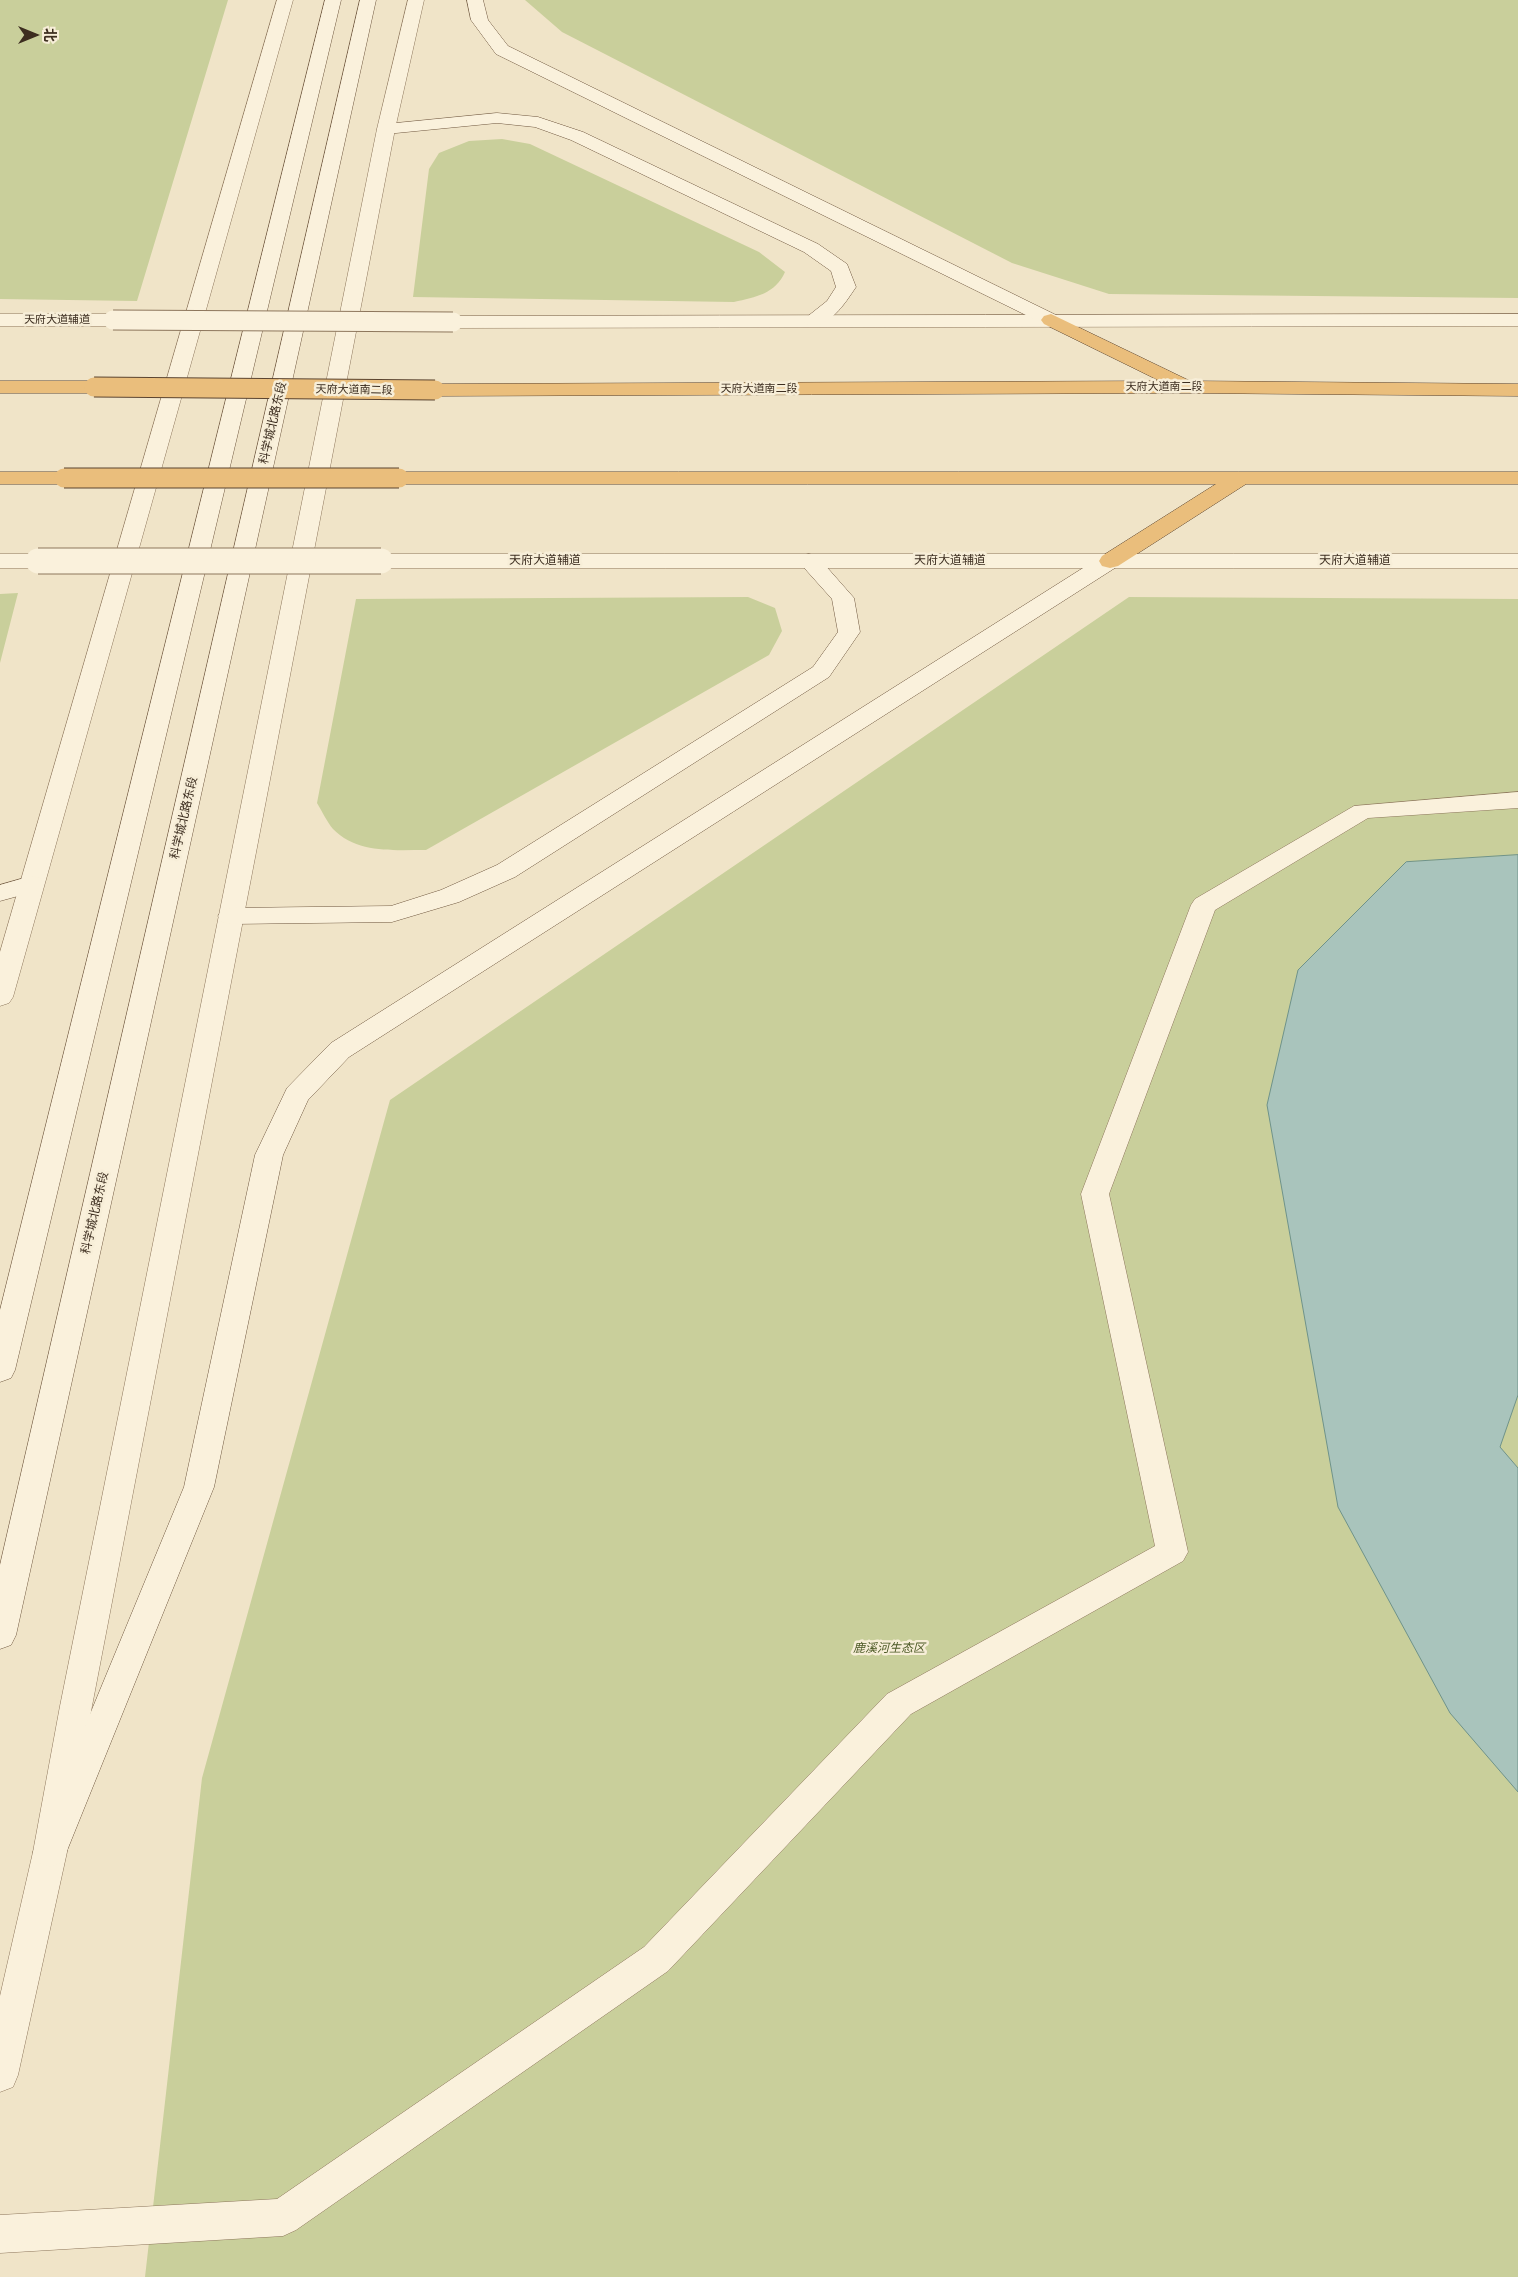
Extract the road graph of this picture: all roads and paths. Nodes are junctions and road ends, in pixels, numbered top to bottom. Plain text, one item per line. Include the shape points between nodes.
1 (285, 0) edge
2 (332, 0) edge
3 (368, 0) edge
4 (416, 0) edge
5 (476, 0) edge
6 (386, 129) junction
7 (0, 320) edge
8 (813, 320) junction
9 (1051, 320) junction
10 (1518, 320) edge
11 (0, 387) edge
12 (1188, 387) junction
13 (1518, 390) edge
14 (0, 478) edge
15 (1241, 478) junction
16 (1518, 478) edge
17 (0, 561) edge
18 (809, 561) junction
19 (1110, 561) junction
20 (1518, 561) edge
21 (1518, 800) edge
22 (31, 884) junction
23 (0, 893) edge
24 (231, 916) junction
25 (0, 996) edge
26 (0, 1370) edge
27 (0, 1635) edge
28 (50, 1852) junction
29 (0, 2075) edge
30 (0, 2234) edge

1 - 22 street
2 - 26 street
3 - 27 street, 科学城北路东段
4 - 6 street
5 - 9 street via 485,29 502,50
6 - 8 street via 497,118 538,122 576,136 811,248 840,268 846,287 834,305
6 - 24 street
7 - 8 street, 天府大道辅道, bridge
8 - 9 street
9 - 10 street
9 - 12 highway
11 - 12 highway, 天府大道南二段, bridge via 435,390
12 - 13 highway, 天府大道南二段
14 - 15 highway, bridge
15 - 16 highway
15 - 19 highway
17 - 18 street, 天府大道辅道, bridge
18 - 19 street, 天府大道辅道
18 - 24 street via 843,598 849,632 821,672 506,871 450,896 392,914
19 - 20 street, 天府大道辅道
19 - 28 street via 340,1050 297,1095 269,1155 199,1487
21 - 30 street via 1363,811 1204,905 1095,1194 1172,1552 899,1704 656,1959 283,2217
22 - 23 street
22 - 25 street
24 - 28 street
28 - 29 street

